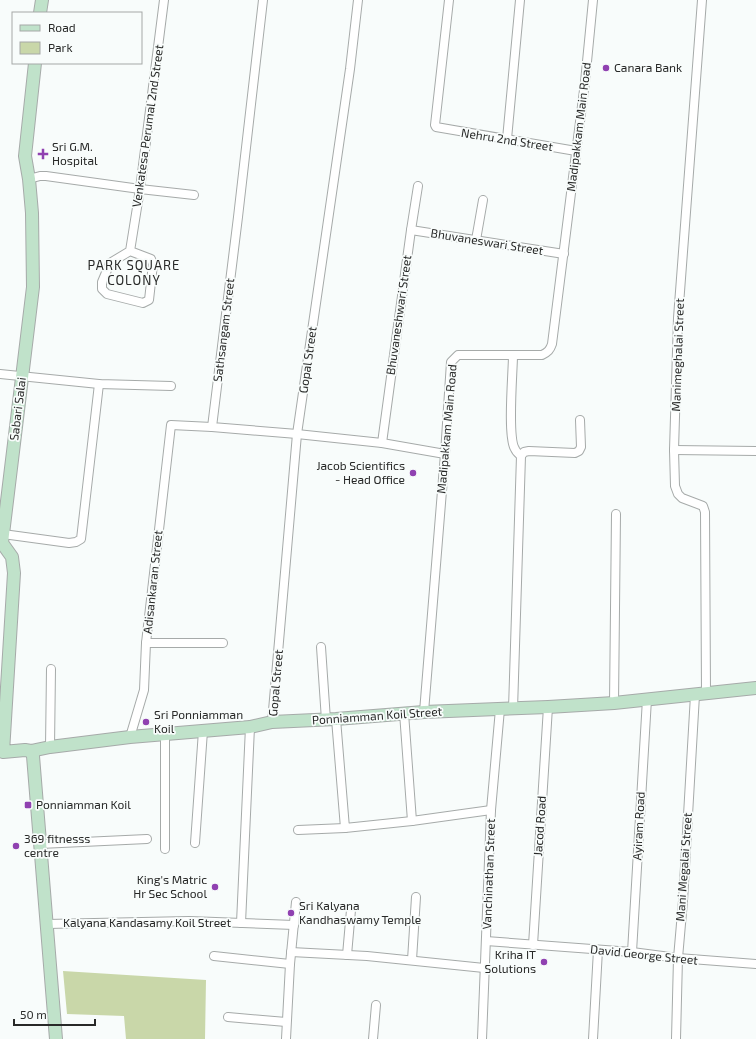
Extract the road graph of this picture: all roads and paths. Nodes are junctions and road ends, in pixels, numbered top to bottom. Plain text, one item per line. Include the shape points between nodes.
1 (42, 0) edge
2 (164, 0) edge
3 (264, 0) edge
4 (358, 0) edge
5 (449, 0) edge
6 (520, 0) edge
7 (592, 0) edge
8 (702, 0) edge
9 (40, 12) edge
10 (35, 64) edge
11 (507, 139) junction
12 (576, 151) junction
13 (29, 179) junction
14 (418, 186) dead end
15 (140, 189) junction
16 (194, 195) dead end
17 (484, 200) dead end
18 (411, 230) junction
19 (476, 240) junction
20 (130, 251) junction
21 (564, 254) junction
22 (513, 355) junction
23 (0, 374) edge
24 (22, 376) junction
25 (99, 384) junction
26 (171, 386) dead end
27 (580, 420) dead end
28 (212, 427) junction
29 (298, 434) junction
30 (382, 443) junction
31 (674, 450) junction
32 (756, 451) edge
33 (445, 454) junction
34 (521, 456) junction
35 (616, 514) dead end
36 (2, 540) edge
37 (146, 643) junction
38 (223, 643) dead end
39 (321, 647) dead end
40 (51, 669) dead end
41 (756, 688) edge
42 (701, 694) junction
43 (647, 699) junction
44 (614, 703) junction
45 (548, 707) junction
46 (500, 708) junction
47 (513, 709) junction
48 (424, 712) junction
49 (404, 713) junction
50 (331, 719) junction
51 (272, 722) junction
52 (250, 727) junction
53 (203, 731) junction
54 (165, 734) junction
55 (130, 737) junction
56 (50, 747) junction
57 (1, 752) edge
58 (31, 752) junction
59 (491, 810) junction
60 (412, 821) junction
61 (345, 828) junction
62 (298, 830) dead end
63 (147, 839) dead end
64 (195, 842) dead end
65 (40, 844) junction
66 (165, 849) dead end
67 (416, 897) dead end
68 (296, 902) dead end
69 (351, 910) dead end
70 (241, 923) junction
71 (47, 924) junction
72 (294, 925) junction
73 (486, 941) junction
74 (533, 944) junction
75 (598, 950) junction
76 (291, 952) junction
77 (632, 952) junction
78 (347, 955) junction
79 (214, 956) dead end
80 (678, 958) junction
81 (412, 960) junction
82 (290, 964) junction
83 (756, 964) edge
84 (484, 968) junction
85 (376, 1005) dead end
86 (228, 1017) dead end
87 (286, 1022) junction
88 (56, 1039) edge
89 (286, 1039) edge
90 (373, 1039) edge
91 (482, 1039) edge
92 (593, 1039) edge
93 (676, 1039) edge

1 - 9 main road
2 - 15 street, Venkatesa Perumal 2nd Street
3 - 28 street, Sathsangam Street
4 - 29 street, Gopal Street
5 - 11 street, Nehru 2nd Street via 435,125 438,129
6 - 11 street
7 - 12 street, Madipakkam Main Road
8 - 31 street, Manimeghalai Street via 678,318
10 - 13 main road, Sabari Salai via 24,156
11 - 12 street, Nehru 2nd Street
12 - 21 street, Madipakkam Main Road
13 - 15 street via 46,176
13 - 24 main road, Sabari Salai via 33,287
14 - 18 street, Bhuvaneshwari Street
15 - 16 street
15 - 20 street, Venkatesa Perumal 2nd Street
17 - 19 street
18 - 19 street, Bhuvaneswari Street
18 - 30 street, Bhuvaneshwari Street
19 - 21 street, Bhuvaneswari Street
20 - 20 street via 151,259 153,264 149,300 142,303 107,294 102,289 102,282 110,263
21 - 22 street, Madipakkam Main Road via 550,349 542,355
22 - 33 street, Madipakkam Main Road via 461,354 451,362
22 - 34 street via 512,441 514,449
23 - 24 street
24 - 25 street
24 - 36 main road, Sabari Salai
25 - 26 street
25 - 36 street via 82,539 68,543
27 - 34 street via 579,451 524,452
28 - 29 street
28 - 37 street, Adisankaran Street via 171,425
29 - 30 street
29 - 51 street, Gopal Street
30 - 33 street
31 - 32 street
31 - 42 street, Manimeghalai Street via 675,486 678,494 703,506 705,512
33 - 48 street, Madipakkam Main Road
34 - 47 street
35 - 44 street
36 - 57 main road via 12,557 14,573
37 - 38 street
37 - 55 street, Adisankaran Street via 144,690
39 - 50 street
40 - 56 street
41 - 42 main road, Ponniamman Koil Street
42 - 43 main road, Ponniamman Koil Street
42 - 80 street, Mani Megalai Street
43 - 44 main road, Ponniamman Koil Street
43 - 77 street, Ayiram Road
44 - 45 main road, Ponniamman Koil Street
45 - 47 main road, Ponniamman Koil Street
45 - 74 street, Jacod Road
46 - 47 main road, Ponniamman Koil Street
46 - 48 main road, Ponniamman Koil Street
46 - 59 street, Vanchinathan Street
48 - 49 main road, Ponniamman Koil Street
49 - 50 main road, Ponniamman Koil Street
49 - 60 street
50 - 51 main road, Ponniamman Koil Street
50 - 61 street
51 - 52 main road, Ponniamman Koil Street
52 - 53 main road, Ponniamman Koil Street
52 - 70 street
53 - 54 main road, Ponniamman Koil Street
53 - 64 street
54 - 55 main road, Ponniamman Koil Street
54 - 66 street
55 - 56 main road, Ponniamman Koil Street
56 - 58 main road, Ponniamman Koil Street
57 - 58 main road, Ponniamman Koil Street
58 - 65 main road
59 - 60 street
59 - 73 street, Vanchinathan Street
60 - 61 street
61 - 62 street
63 - 65 street
65 - 71 main road
67 - 81 street
68 - 72 street
69 - 78 street
70 - 71 street, Kalyana Kandasamy Koil Street via 189,921
70 - 72 street, Kalyana Kandasamy Koil Street
71 - 88 main road
72 - 76 street
73 - 74 street, David George Street
73 - 84 street, Vanchinathan Street
74 - 75 street, David George Street
75 - 77 street, David George Street
75 - 92 street
76 - 78 street
76 - 82 street
77 - 80 street, David George Street
78 - 81 street
79 - 82 street
80 - 83 street, David George Street
80 - 93 street, Mani Megalai Street
81 - 84 street
82 - 87 street
84 - 91 street, Vanchinathan Street
85 - 90 street
86 - 87 street
87 - 89 street

